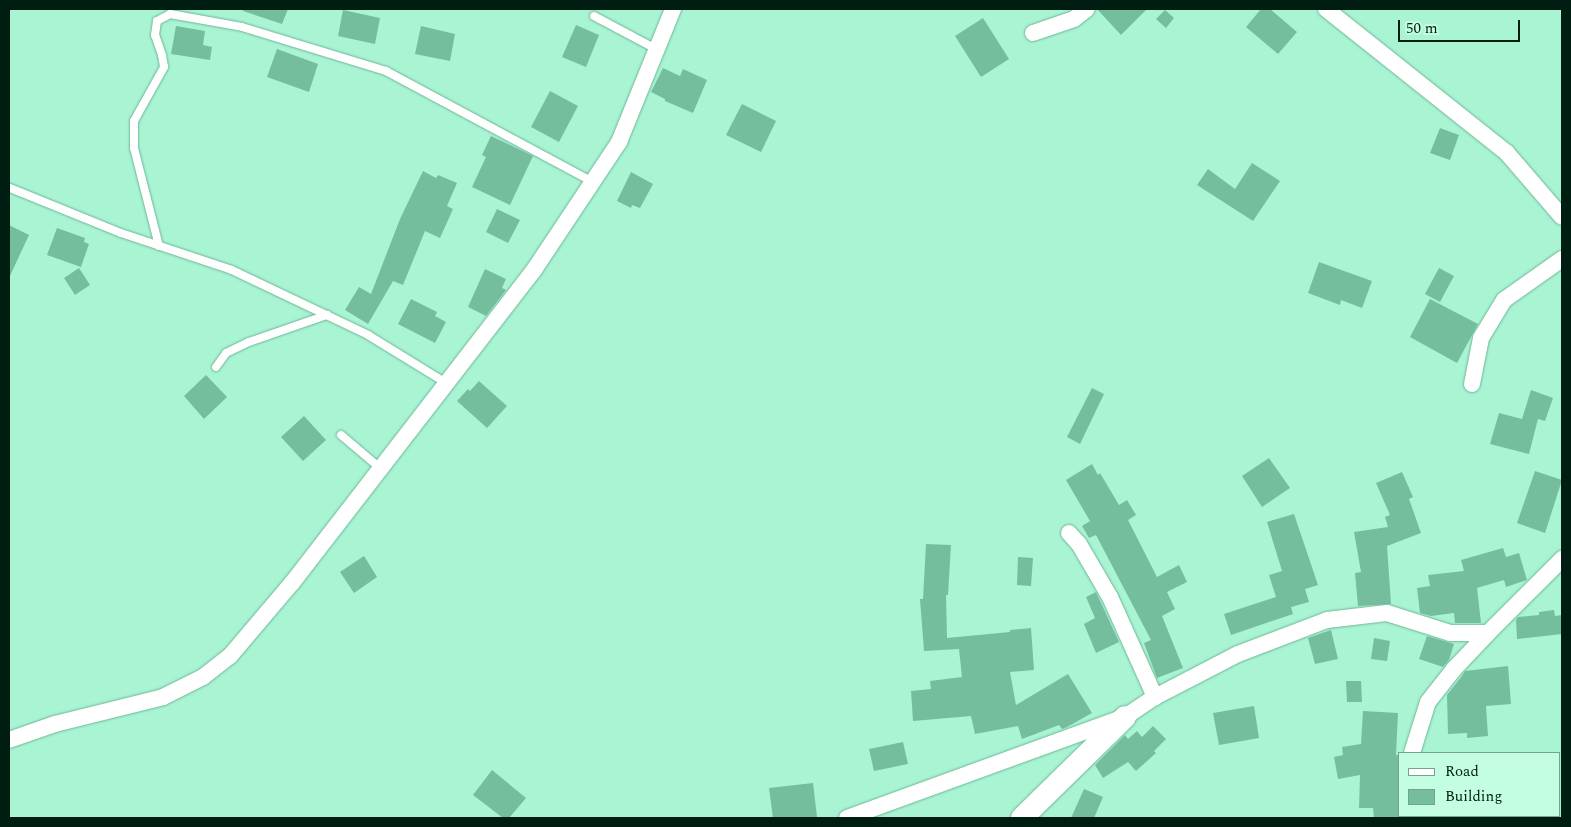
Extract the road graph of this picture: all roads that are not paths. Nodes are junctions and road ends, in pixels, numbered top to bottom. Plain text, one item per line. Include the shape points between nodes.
1 (673, 9) edge
2 (1087, 9) edge
3 (1326, 9) edge
4 (594, 16) dead end
5 (1033, 33) dead end
6 (656, 49) junction
7 (593, 182) junction
8 (10, 188) dead end
9 (1562, 217) edge
10 (159, 246) junction
11 (1562, 259) edge
12 (327, 316) junction
13 (216, 367) dead end
14 (446, 383) junction
15 (1472, 384) dead end
16 (341, 435) dead end
17 (380, 468) junction
18 (1069, 533) dead end
19 (1562, 561) edge
20 (1488, 634) junction
21 (1155, 697) junction
22 (1125, 717) junction
23 (9, 740) edge
24 (1412, 752) edge
25 (847, 818) edge
26 (1022, 818) edge

1 - 6 street
2 - 5 street via 1074,19
3 - 9 street via 1508,153
4 - 6 lane
6 - 7 street via 619,142
7 - 10 lane via 386,71 242,27 170,14 158,20 155,35 164,67 134,121 134,148
7 - 14 street via 534,270
8 - 10 lane
10 - 12 lane via 232,270
11 - 15 street via 1504,300 1481,338
12 - 13 lane via 249,342 226,353
12 - 14 lane via 368,335
14 - 17 street
16 - 17 lane
17 - 23 street via 292,583 230,656 203,677 163,697 55,724
18 - 21 street via 1110,597
19 - 20 street
20 - 21 street via 1450,633 1387,613 1327,620 1238,654
20 - 24 street via 1454,668 1428,702
21 - 22 street
22 - 25 street
22 - 26 street

